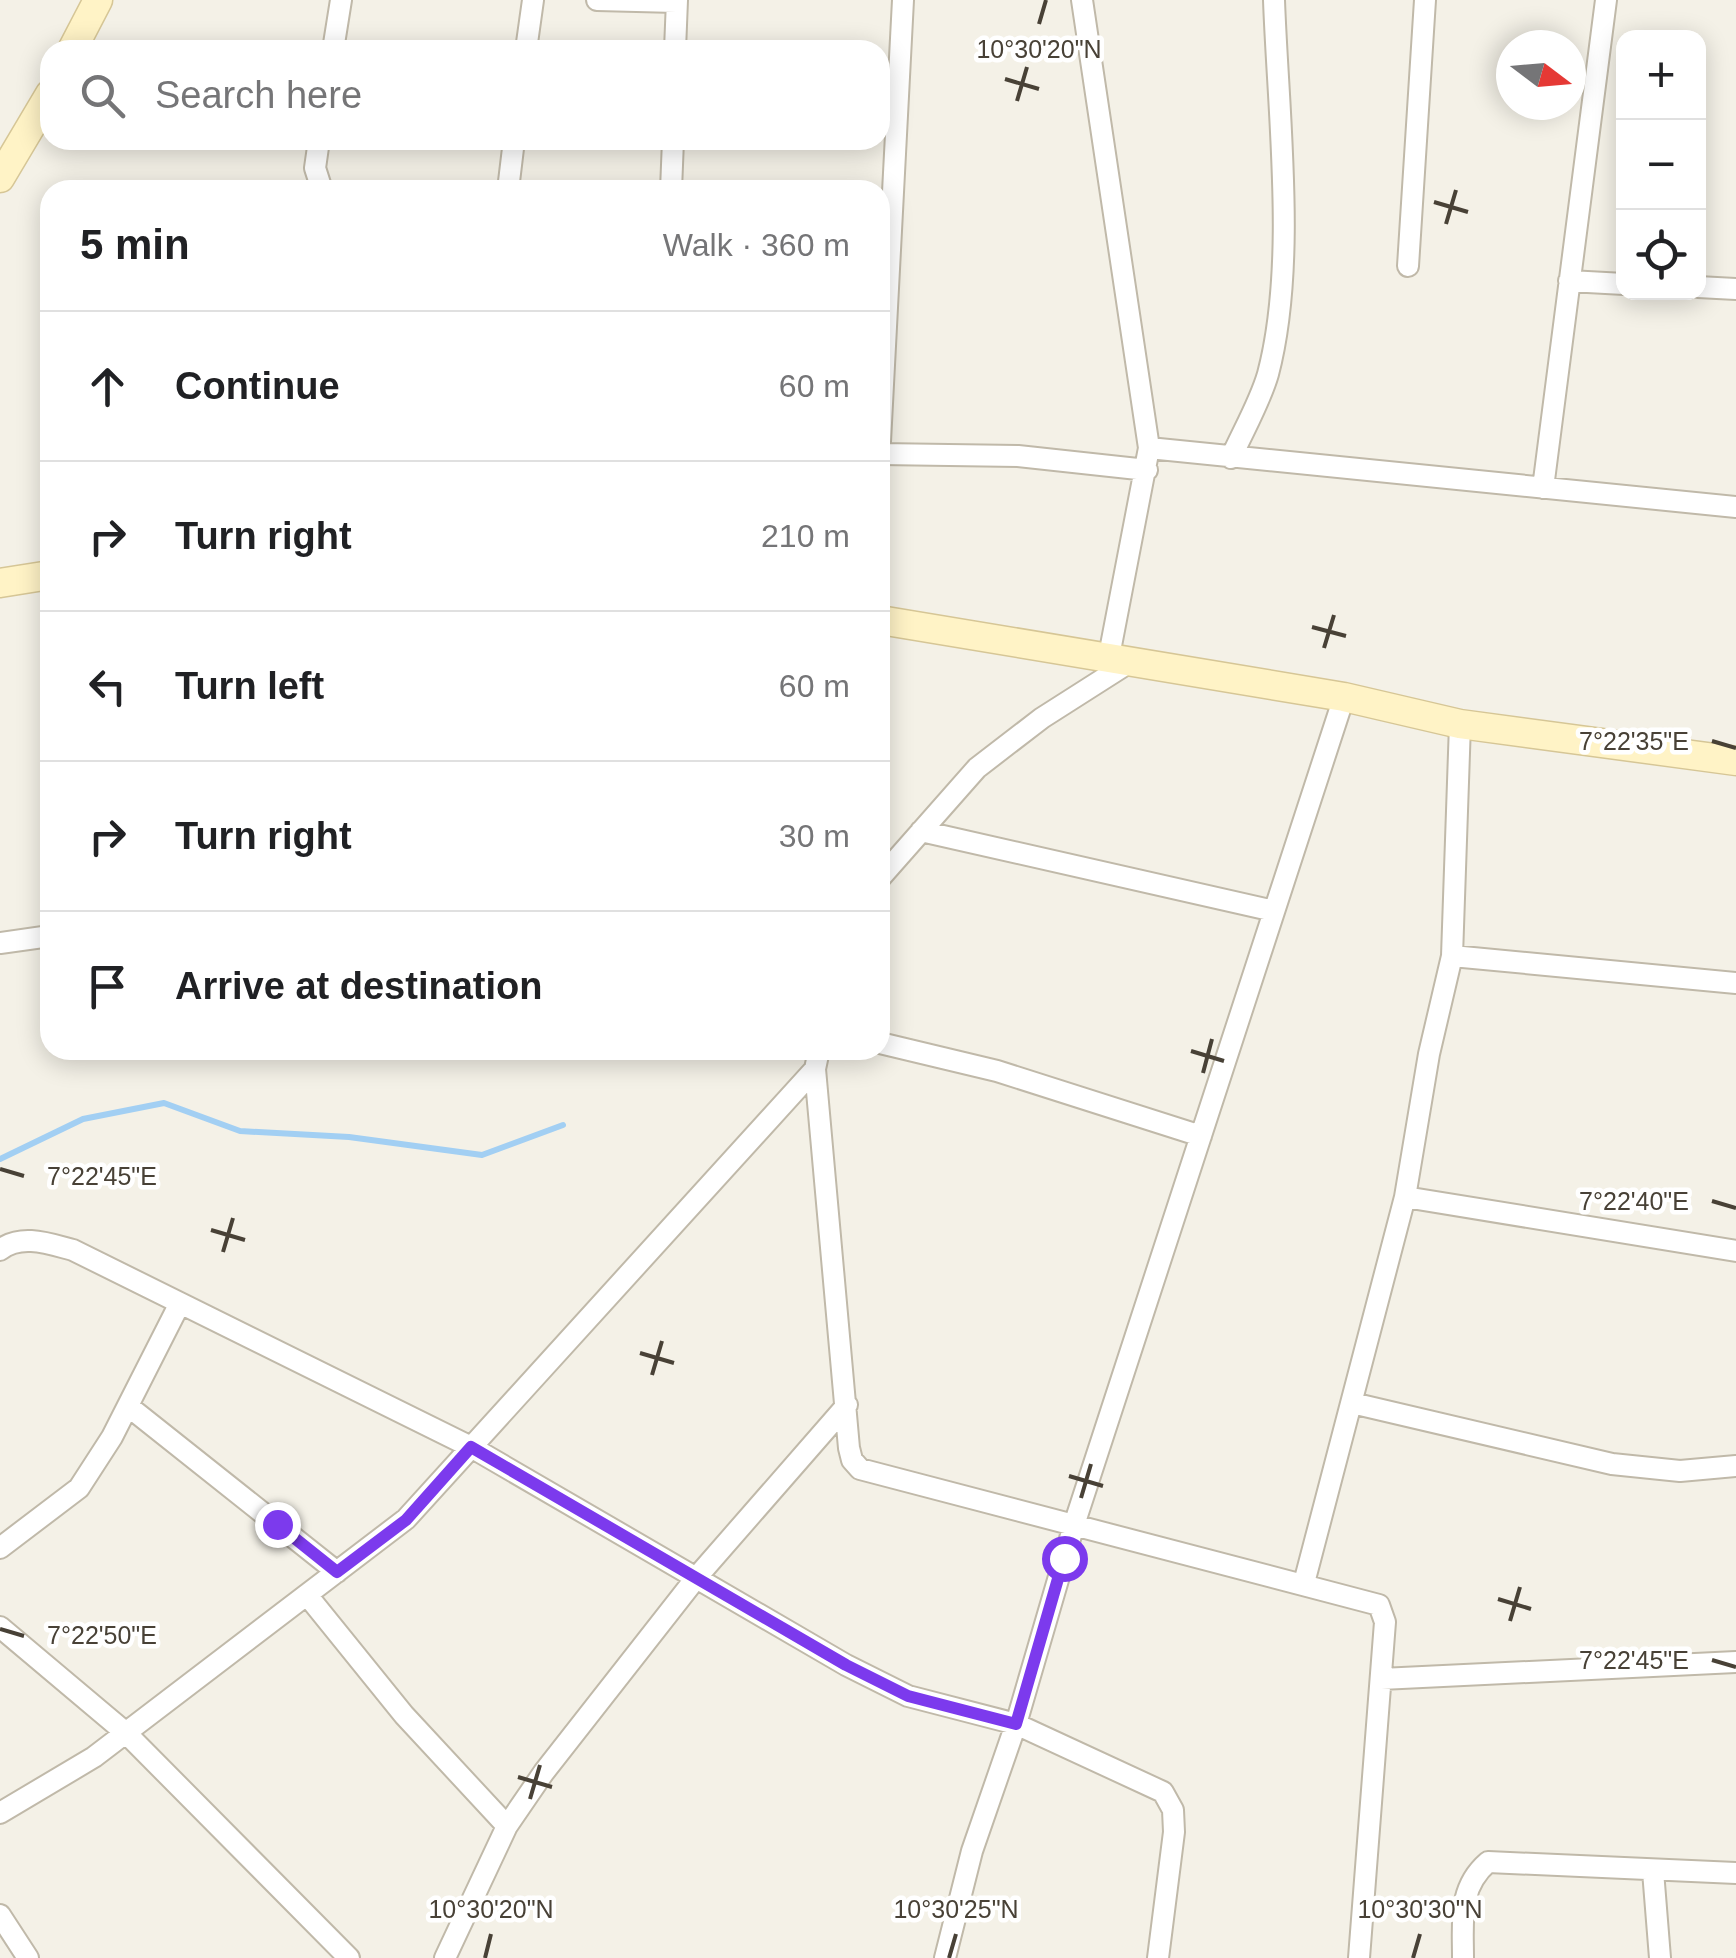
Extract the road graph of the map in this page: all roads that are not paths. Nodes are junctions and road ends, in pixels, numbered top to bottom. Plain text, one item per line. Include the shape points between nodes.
1 (98, 0) edge
2 (341, 0) edge
3 (532, 0) edge
4 (597, 0) edge
5 (903, 0) edge
6 (1082, 0) edge
7 (1274, 0) edge
8 (1425, 0) edge
9 (1606, 0) edge
10 (676, 1) edge
11 (77, 40) edge
12 (335, 40) edge
13 (527, 40) edge
14 (675, 40) edge
15 (40, 111) edge
16 (318, 150) edge
17 (513, 150) edge
18 (673, 150) edge
19 (0, 178) edge
20 (319, 180) edge
21 (509, 180) edge
22 (671, 180) edge
23 (890, 250) edge
24 (1408, 266) dead end
25 (1570, 282) junction
26 (1616, 284) edge
27 (1706, 287) edge
28 (1736, 288) edge
29 (1149, 448) junction
30 (890, 454) edge
31 (1232, 458) junction
32 (1146, 470) junction
33 (1543, 488) junction
34 (1736, 508) edge
35 (40, 577) edge
36 (0, 583) edge
37 (890, 622) edge
38 (1121, 658) junction
39 (1344, 697) junction
40 (1460, 724) junction
41 (1736, 761) edge
42 (920, 831) junction
43 (890, 866) edge
44 (1274, 911) junction
45 (40, 937) edge
46 (0, 942) edge
47 (1452, 956) junction
48 (1736, 983) edge
49 (890, 1044) edge
50 (816, 1060) edge
51 (817, 1060) edge
52 (1201, 1136) junction
53 (1406, 1198) junction
54 (0, 1250) edge
55 (1736, 1251) edge
56 (180, 1303) junction
57 (1352, 1403) junction
58 (128, 1406) junction
59 (847, 1406) junction
60 (471, 1447) junction
61 (1736, 1466) edge
62 (1074, 1524) junction
63 (0, 1548) edge
64 (337, 1572) junction
65 (696, 1578) junction
66 (1304, 1584) junction
67 (307, 1595) junction
68 (0, 1627) edge
69 (1736, 1662) edge
70 (1381, 1679) junction
71 (1016, 1724) junction
72 (126, 1733) junction
73 (0, 1814) edge
74 (507, 1826) junction
75 (1653, 1871) junction
76 (1736, 1873) edge
77 (0, 1914) edge
78 (28, 1958) edge
79 (349, 1958) edge
80 (445, 1958) edge
81 (946, 1958) edge
82 (1158, 1958) edge
83 (1359, 1958) edge
84 (1463, 1958) edge
85 (1660, 1958) edge

1 - 11 street
2 - 12 street
3 - 13 street
4 - 10 street
5 - 23 street
6 - 29 street
7 - 31 street via 1280,296 1268,375
8 - 24 street
9 - 25 street
10 - 14 street
15 - 19 street
16 - 20 street
17 - 21 street
18 - 22 street
25 - 26 street
25 - 33 street
27 - 28 street
29 - 31 street
29 - 32 street
30 - 32 street via 1018,456
31 - 33 street
32 - 38 street
33 - 34 street
35 - 36 street
37 - 38 street
38 - 39 street
38 - 42 street via 977,768
39 - 40 street
39 - 44 street
40 - 41 street
40 - 47 street
42 - 43 street
42 - 44 street
44 - 52 street
45 - 46 street
47 - 48 street
47 - 53 street
49 - 52 street
50 - 60 street
51 - 59 street
52 - 62 street
53 - 55 street
53 - 57 street
54 - 56 street via 35,1241 73,1250
56 - 58 street
56 - 60 street
57 - 61 street via 1612,1464 1680,1471
57 - 66 street
58 - 63 street via 79,1488
58 - 64 street
59 - 62 street via 849,1448 860,1470
59 - 65 street
60 - 64 street via 406,1520
60 - 65 street
62 - 66 street
62 - 71 street
64 - 67 street
65 - 71 street via 908,1696
65 - 74 street
66 - 70 street via 1379,1605 1385,1622
67 - 72 street
67 - 74 street via 404,1715
68 - 72 street
69 - 70 street
70 - 83 street
71 - 81 street via 972,1851
71 - 82 street via 1163,1792 1174,1832
72 - 73 street
72 - 79 street
74 - 80 street
75 - 76 street
75 - 84 street via 1488,1862 1472,1876
75 - 85 street
77 - 78 street

